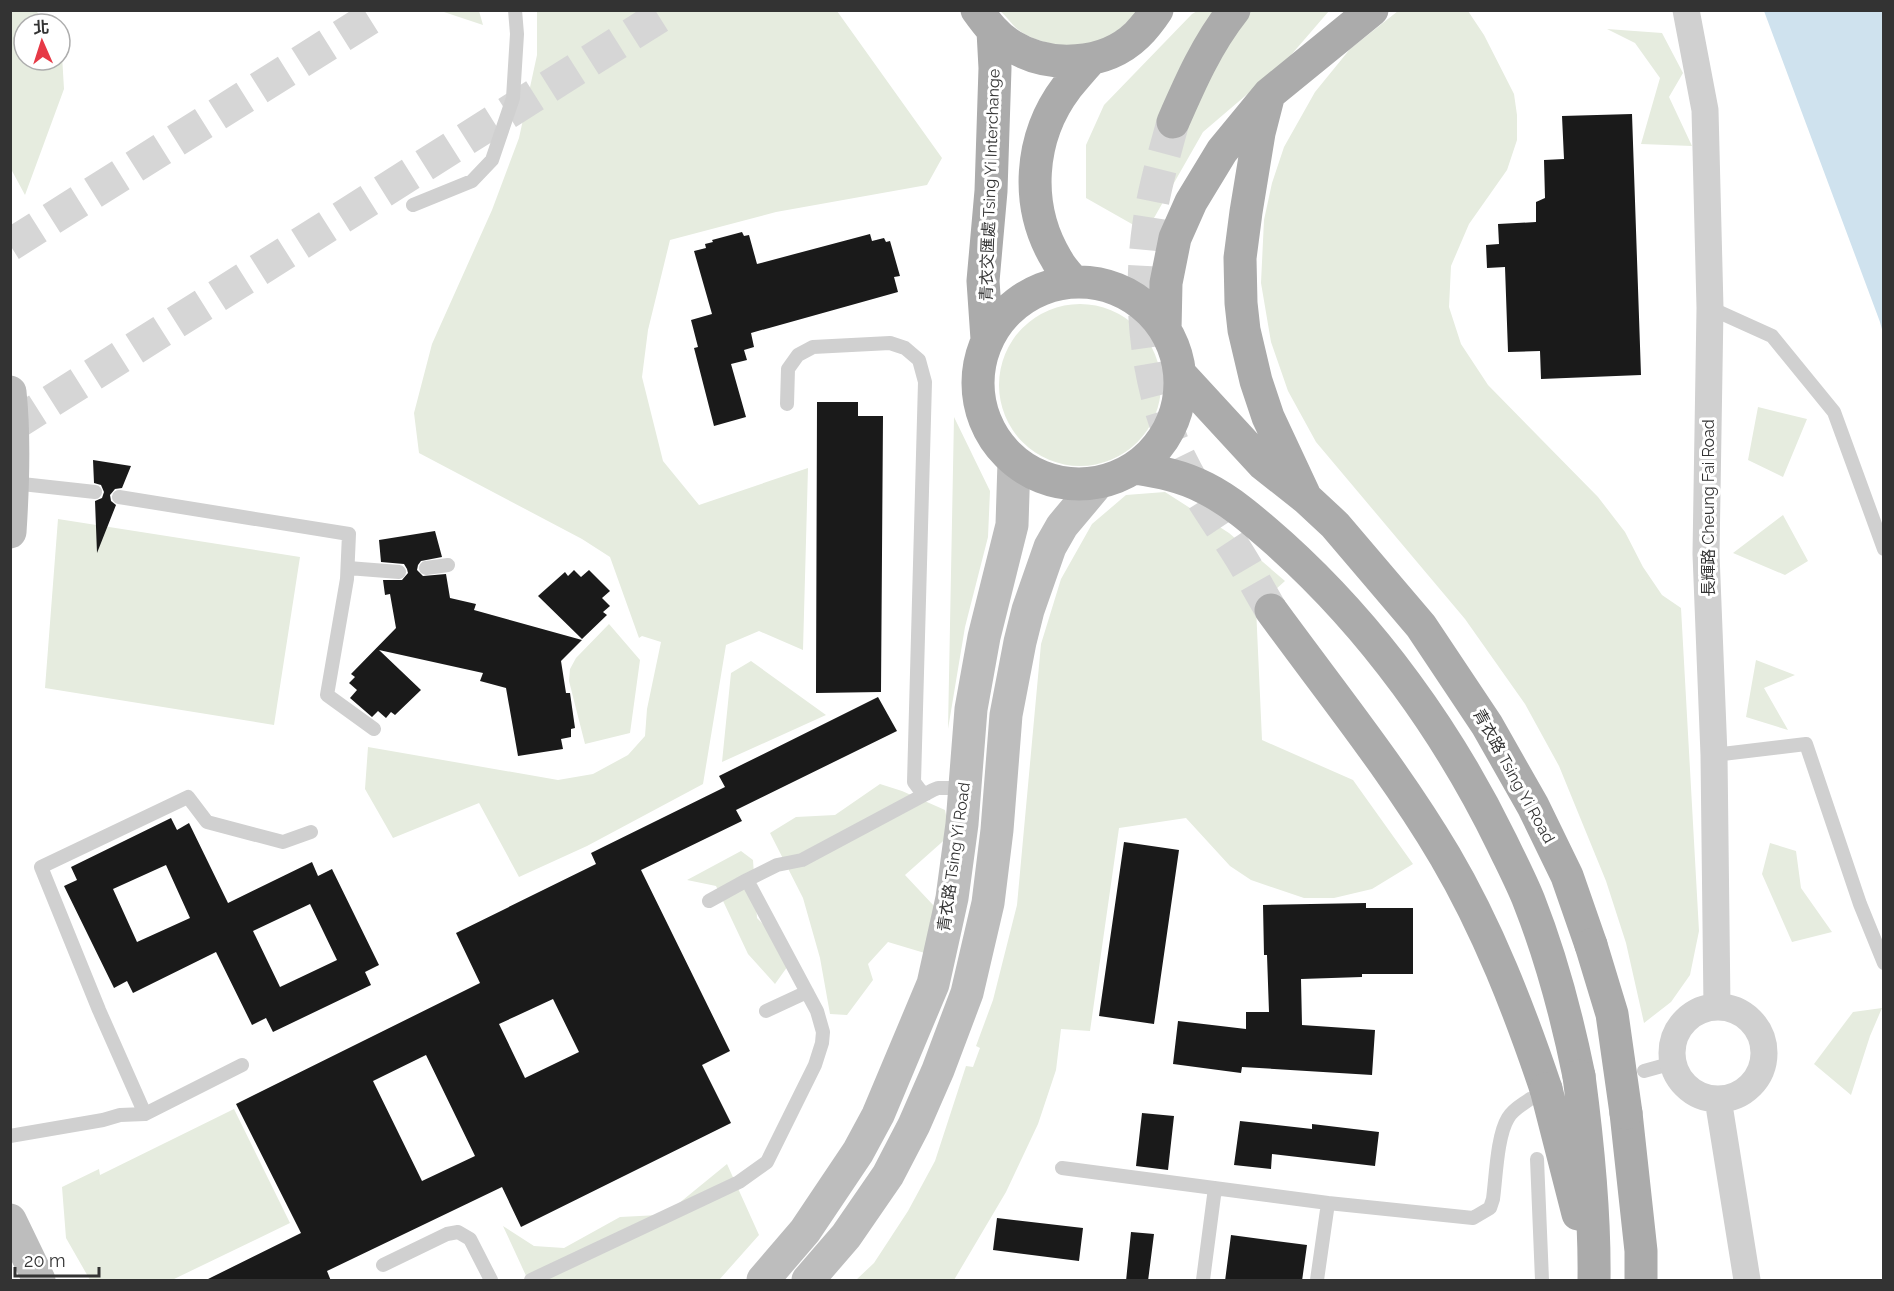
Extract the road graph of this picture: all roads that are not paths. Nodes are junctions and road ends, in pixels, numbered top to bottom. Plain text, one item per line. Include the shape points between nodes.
1 (515, 10) edge
2 (1157, 10) edge
3 (1234, 10) edge
4 (1686, 10) edge
5 (1371, 11) edge
6 (985, 21) edge
7 (1092, 59) junction
8 (1269, 94) junction
9 (1173, 122) tunnel mouth
10 (412, 205) dead end
11 (1074, 282) junction
12 (1710, 308) junction
13 (1165, 330) junction
14 (987, 339) junction
15 (1180, 374) junction
16 (10, 392) edge
17 (787, 404) dead end
18 (1014, 462) junction
19 (1135, 468) junction
20 (12, 483) edge
21 (1098, 483) junction
22 (95, 492) dead end
23 (119, 497) dead end
24 (1306, 498) junction
25 (10, 532) edge
26 (1884, 549) edge
27 (448, 565) dead end
28 (348, 568) junction
29 (426, 568) dead end
30 (399, 572) dead end
31 (1271, 610) tunnel mouth
32 (374, 729) dead end
33 (1714, 755) junction
34 (965, 788) junction
35 (926, 794) junction
36 (311, 832) dead end
37 (747, 880) junction
38 (709, 900) dead end
39 (1884, 963) edge
40 (807, 992) junction
41 (1717, 1007) junction
42 (766, 1011) dead end
43 (1673, 1063) junction
44 (242, 1065) dead end
45 (1644, 1071) dead end
46 (1530, 1099) dead end
47 (1718, 1099) junction
48 (145, 1114) junction
49 (10, 1136) edge
50 (1537, 1160) dead end
51 (1062, 1168) dead end
52 (1215, 1188) junction
53 (1328, 1203) junction
54 (10, 1220) edge
55 (383, 1265) dead end
56 (39, 1281) edge
57 (491, 1281) edge
58 (531, 1281) edge
59 (763, 1281) edge
60 (808, 1281) edge
61 (1203, 1281) edge
62 (1317, 1281) edge
63 (1542, 1281) edge
64 (1593, 1281) edge
65 (1641, 1281) edge
66 (1747, 1281) edge

1 - 10 lane via 513,98 492,160 472,181
2 - 7 main road, 青衣交匯處 Tsing Yi Interchange via 1136,36
3 - 9 main road via 1196,71
4 - 12 street, 長輝路 Cheung Fai Road via 1705,110
5 - 8 main road
6 - 7 main road, 青衣交匯處 Tsing Yi Interchange via 1011,45 1036,57 1074,62
6 - 14 main road, 青衣交匯處 Tsing Yi Interchange via 994,79 991,191 983,281
7 - 11 main road, 青衣交匯處 Tsing Yi Interchange via 1066,88 1054,109 1042,133 1036,159 1034,186 1045,238
8 - 13 main road via 1222,151 1182,219 1167,276
8 - 24 main road via 1245,212 1241,303 1250,359 1268,417
11 - 13 main road, 青衣交匯處 Tsing Yi Interchange via 1118,290 1152,312
11 - 14 main road, 青衣交匯處 Tsing Yi Interchange via 1047,287 1023,299 1002,316
12 - 26 lane via 1772,336 1834,412
12 - 33 street, 長輝路 Cheung Fai Road via 1706,554
13 - 15 main road, 青衣交匯處 Tsing Yi Interchange via 1176,351
14 - 18 main road, 青衣交匯處 Tsing Yi Interchange via 977,377 982,416 990,434
15 - 19 main road, 青衣交匯處 Tsing Yi Interchange via 1180,399 1171,426 1155,450
15 - 24 main road, 青衣路 Tsing Yi Road via 1263,464
16 - 20 main road
17 - 35 lane via 788,369 798,355 813,347 890,343 905,348 919,360 925,382 914,782
18 - 21 main road, 青衣交匯處 Tsing Yi Interchange via 1052,481
18 - 34 main road, 青衣路 Tsing Yi Road via 1012,525 984,637 971,710
19 - 21 main road, 青衣交匯處 Tsing Yi Interchange
19 - 64 main road, bridge via 1172,474 1205,488 1249,517 1338,601 1450,747 1529,900 1572,1040 1588,1147
20 - 22 lane
20 - 25 main road
21 - 60 main road via 1062,526 1028,610 1006,715 988,903 967,993 914,1125 888,1174 846,1236
23 - 28 lane via 349,534
24 - 65 main road, 青衣路 Tsing Yi Road, bridge via 1335,525 1420,626 1512,767 1552,843 1580,911 1612,1014 1622,1070
27 - 29 lane
28 - 30 lane
28 - 32 lane via 327,695
31 - 64 main road, bridge via 1377,753 1444,854 1488,940 1546,1089
33 - 39 lane via 1806,744
33 - 41 street, 長輝路 Cheung Fai Road
34 - 35 lane via 938,788
34 - 59 main road, 青衣路 Tsing Yi Road via 952,898 933,984 878,1115 858,1152 805,1231
35 - 37 lane via 802,860 777,865
36 - 48 lane via 283,842 207,822 189,797 40,867
37 - 38 lane
37 - 40 lane
40 - 42 lane
40 - 58 lane via 817,1011 822,1043 767,1162 739,1182
41 - 43 street via 1687,1018 1672,1047
41 - 47 street via 1733,1009 1747,1017 1764,1044 1764,1060 1748,1088
43 - 45 lane
43 - 47 street via 1682,1081 1698,1094
44 - 48 lane
46 - 53 lane via 1508,1118 1502,1133 1494,1199 1481,1214 1462,1218
47 - 66 street
48 - 49 lane via 120,1115
50 - 63 lane
51 - 52 lane
52 - 53 lane
52 - 61 lane
53 - 62 lane
54 - 56 main road
55 - 57 lane via 458,1232 470,1239

